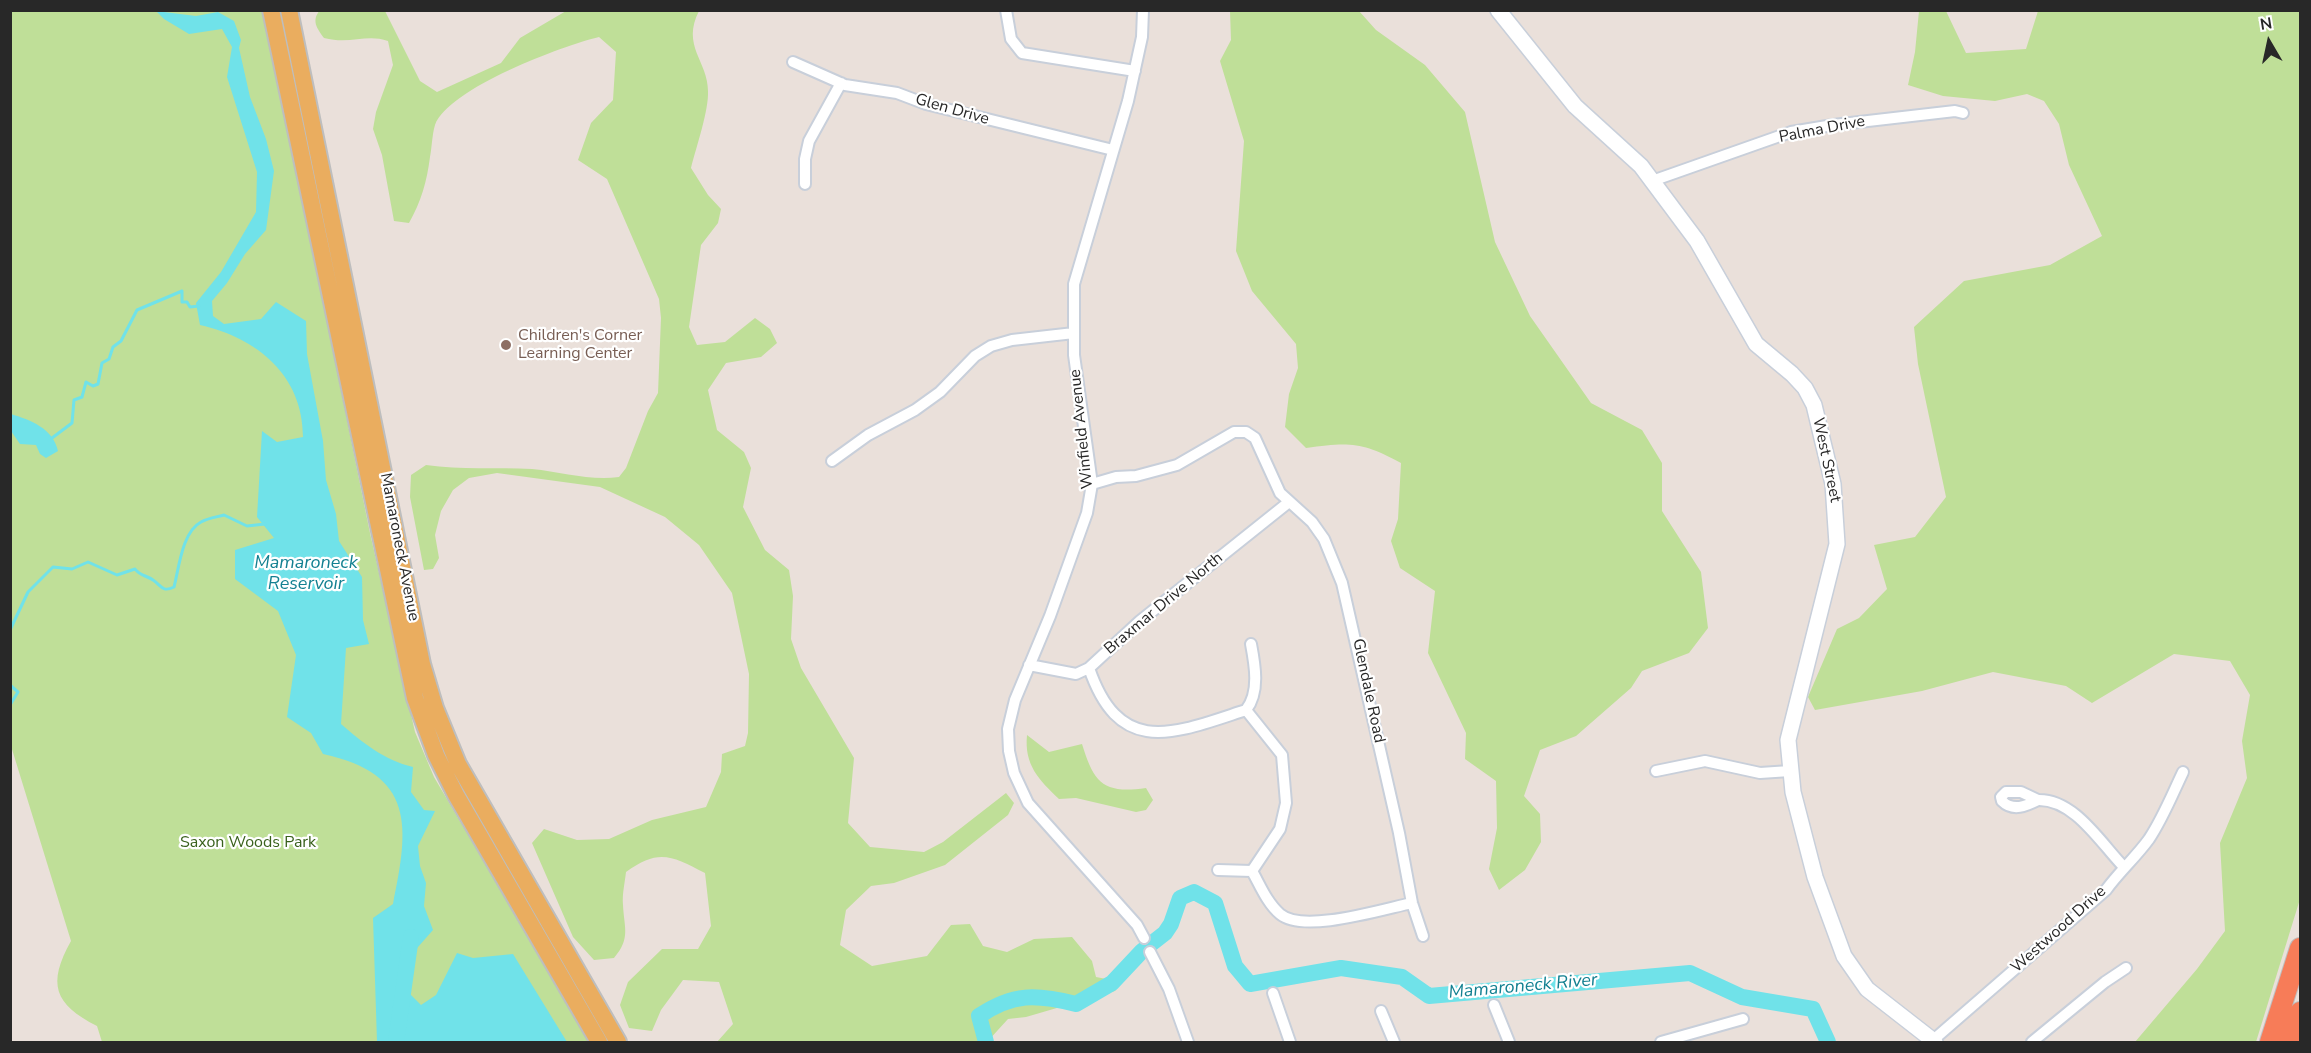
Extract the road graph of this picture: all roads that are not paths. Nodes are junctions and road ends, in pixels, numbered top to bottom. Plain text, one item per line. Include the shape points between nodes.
1 (271, 10) edge
2 (289, 10) edge
3 (1006, 10) edge
4 (1143, 10) edge
5 (1498, 10) edge
6 (794, 62) dead end
7 (1135, 71) junction
8 (841, 83) junction
9 (1963, 113) dead end
10 (1113, 150) junction
11 (1652, 181) junction
12 (805, 184) dead end
13 (334, 224) junction
14 (315, 227) junction
15 (1074, 333) junction
16 (832, 461) dead end
17 (1092, 484) junction
18 (1289, 502) junction
19 (1251, 644) dead end
20 (1029, 665) junction
21 (1089, 668) junction
22 (1246, 710) junction
23 (1656, 771) dead end
24 (1790, 771) junction
25 (2183, 772) dead end
26 (2038, 800) dead end
27 (472, 806) junction
28 (2123, 866) junction
29 (1218, 870) dead end
30 (1252, 871) junction
31 (1412, 903) junction
32 (1423, 936) dead end
33 (1144, 938) dead end
34 (2301, 948) edge
35 (1150, 952) dead end
36 (2126, 968) dead end
37 (1273, 993) dead end
38 (1494, 1005) dead end
39 (1380, 1011) dead end
40 (2301, 1012) edge
41 (1743, 1019) dead end
42 (598, 1042) edge
43 (618, 1042) edge
44 (1188, 1042) edge
45 (1290, 1042) edge
46 (1394, 1042) edge
47 (1509, 1042) edge
48 (1661, 1042) edge
49 (1934, 1042) edge
50 (2032, 1042) edge
51 (2270, 1042) edge
52 (2290, 1042) edge

1 - 14 main road, Mamaroneck Avenue
2 - 13 main road, Mamaroneck Avenue
3 - 7 street via 1011,39 1022,53
4 - 7 street, Winfield Avenue
5 - 11 street, West Street via 1575,106 1606,132
6 - 8 street, Glen Drive
7 - 10 street, Winfield Avenue
8 - 10 street, Glen Drive via 897,93 926,104
8 - 12 street via 809,141
9 - 11 street, Palma Drive via 1944,112 1791,132
10 - 15 street, Winfield Avenue via 1074,284
11 - 24 street, West Street via 1697,241 1756,344 1805,388 1823,436 1833,484 1837,544 1788,740
13 - 14 street
13 - 27 main road, Mamaroneck Avenue via 422,664
14 - 27 main road, Mamaroneck Avenue via 412,689 436,755
15 - 16 street via 991,346 975,356 940,392
15 - 17 street, Winfield Avenue
17 - 18 street, Glendale Road via 1177,465 1234,432 1246,432 1255,438 1275,485
17 - 20 street, Winfield Avenue via 1087,513 1071,559
18 - 21 street, Braxmar Drive North via 1140,621
18 - 31 street, Glendale Road via 1324,539 1342,583 1400,833
19 - 22 street via 1255,682 1252,702
20 - 21 street, Braxmar Drive North via 1076,674
20 - 33 street, Winfield Avenue via 1008,729 1014,774 1028,803 1137,925
21 - 22 street via 1107,707 1138,730 1158,734 1183,730
22 - 30 street via 1282,755 1286,803 1280,829
23 - 24 street via 1705,761 1760,773
24 - 49 street, West Street via 1815,877 1844,956 1868,989
25 - 28 street, Westwood Drive via 2160,822
26 - 28 street via 2064,805
27 - 42 main road, Mamaroneck Avenue
27 - 43 main road, Mamaroneck Avenue
28 - 49 street, Westwood Drive via 2106,890
29 - 30 street
30 - 31 street via 1273,907 1293,921 1327,920
31 - 32 street, Glendale Road
34 - 51 highway
35 - 44 street via 1169,989
36 - 50 street
37 - 45 street
38 - 47 street
39 - 46 street
40 - 52 highway
41 - 48 street

